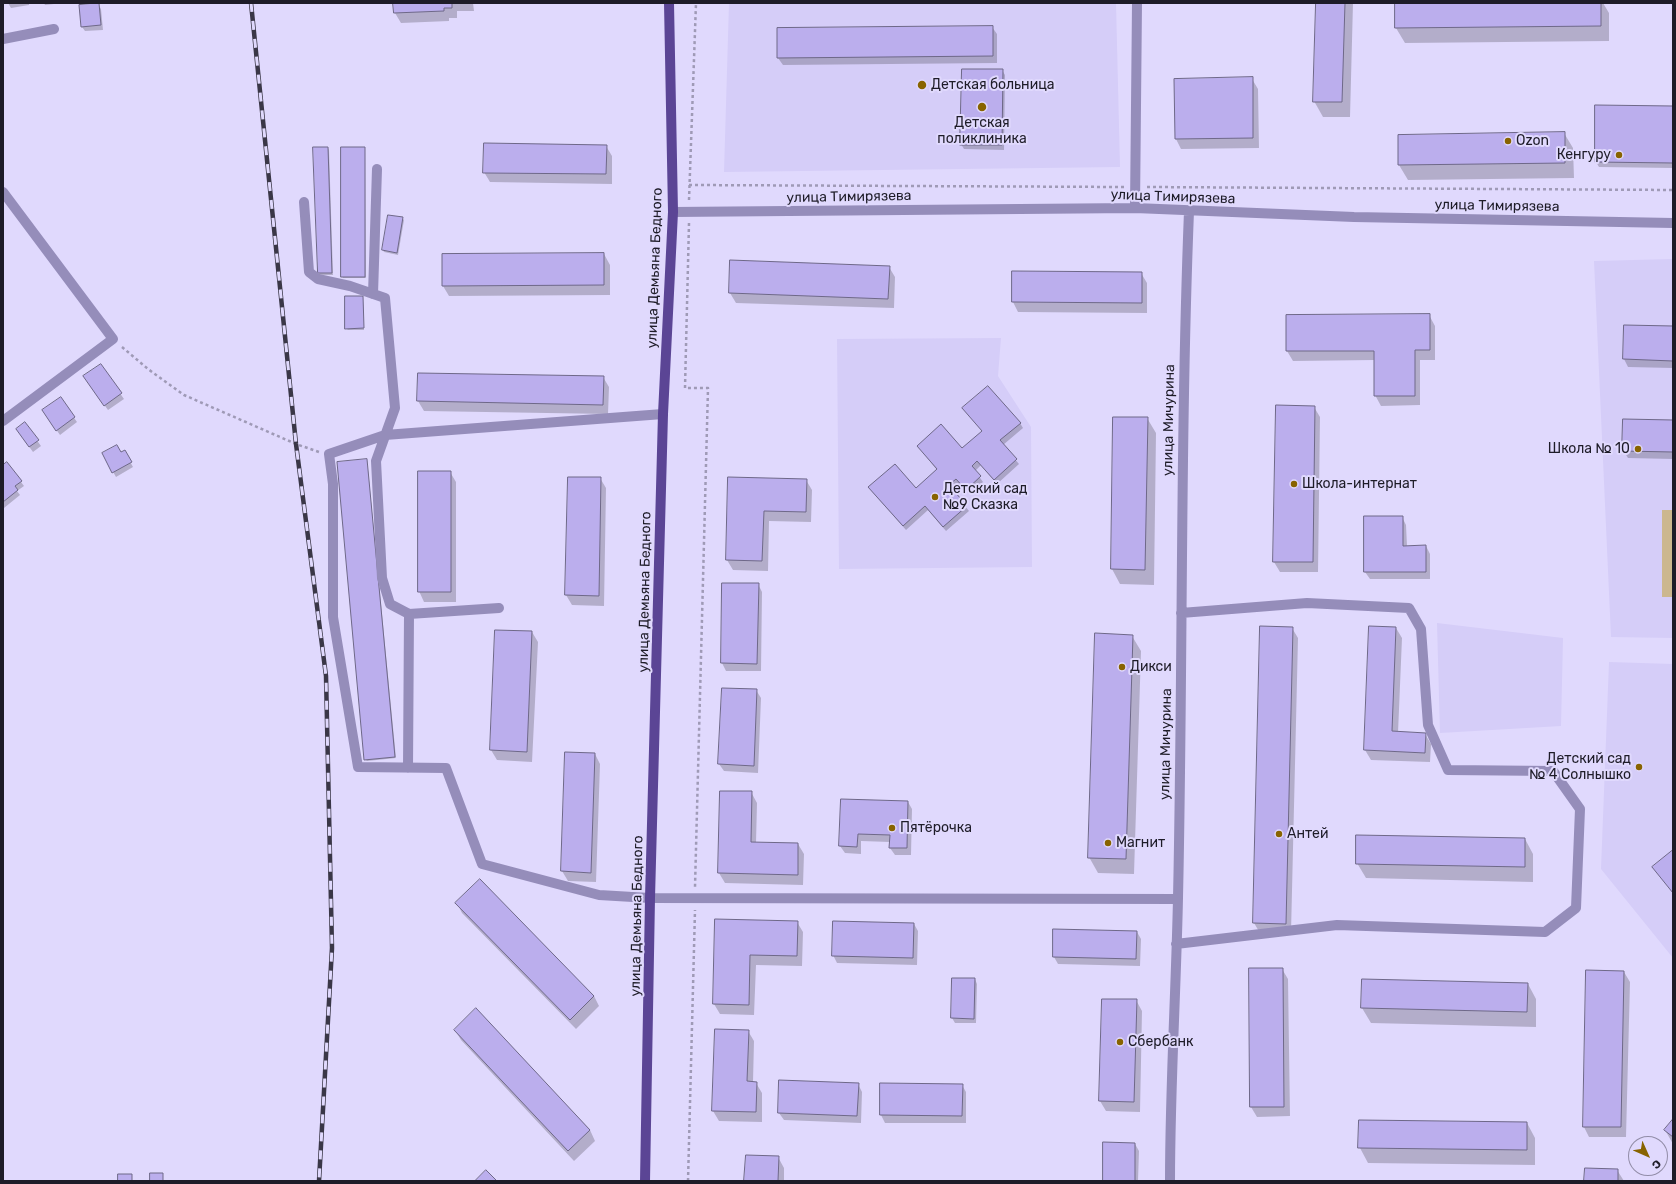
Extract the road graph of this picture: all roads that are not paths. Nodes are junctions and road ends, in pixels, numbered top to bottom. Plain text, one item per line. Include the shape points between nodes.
1 (669, 3) edge
2 (1137, 3) edge
3 (54, 29) dead end
4 (3, 39) edge
5 (377, 169) dead end
6 (3, 192) edge
7 (304, 202) dead end
8 (1135, 208) junction
9 (1189, 211) junction
10 (673, 212) junction
11 (1673, 223) edge
12 (372, 294) junction
13 (664, 414) junction
14 (3, 421) edge
15 (385, 435) junction
16 (499, 608) dead end
17 (1181, 613) junction
18 (410, 614) junction
19 (408, 768) junction
20 (650, 898) junction
21 (1178, 899) junction
22 (1176, 944) junction
23 (645, 1181) edge
24 (1170, 1181) edge

1 - 10 main road, улица Демьяна Бедного
2 - 8 street
3 - 4 street
5 - 12 street
6 - 14 street via 113,339
7 - 12 street via 309,272 318,280 350,286
8 - 9 street, улица Тимирязева
8 - 10 street, улица Тимирязева
9 - 11 street, улица Тимирязева
9 - 17 street, улица Мичурина via 1184,339
10 - 13 main road, улица Демьяна Бедного
12 - 15 street via 385,298 395,408
13 - 15 street
13 - 20 main road, улица Демьяна Бедного
15 - 18 street via 376,461 382,578 390,604
15 - 19 street via 329,454 333,484 333,617 358,767
16 - 18 street
17 - 21 street, улица Мичурина
17 - 22 street via 1307,603 1409,608 1421,629 1428,725 1448,770 1553,771 1580,809 1576,908 1545,932 1337,925
18 - 19 street
19 - 20 street via 446,768 482,864 599,895
20 - 21 street
20 - 23 main road, улица Демьяна Бедного
21 - 22 street, улица Мичурина
22 - 24 street, улица Мичурина

